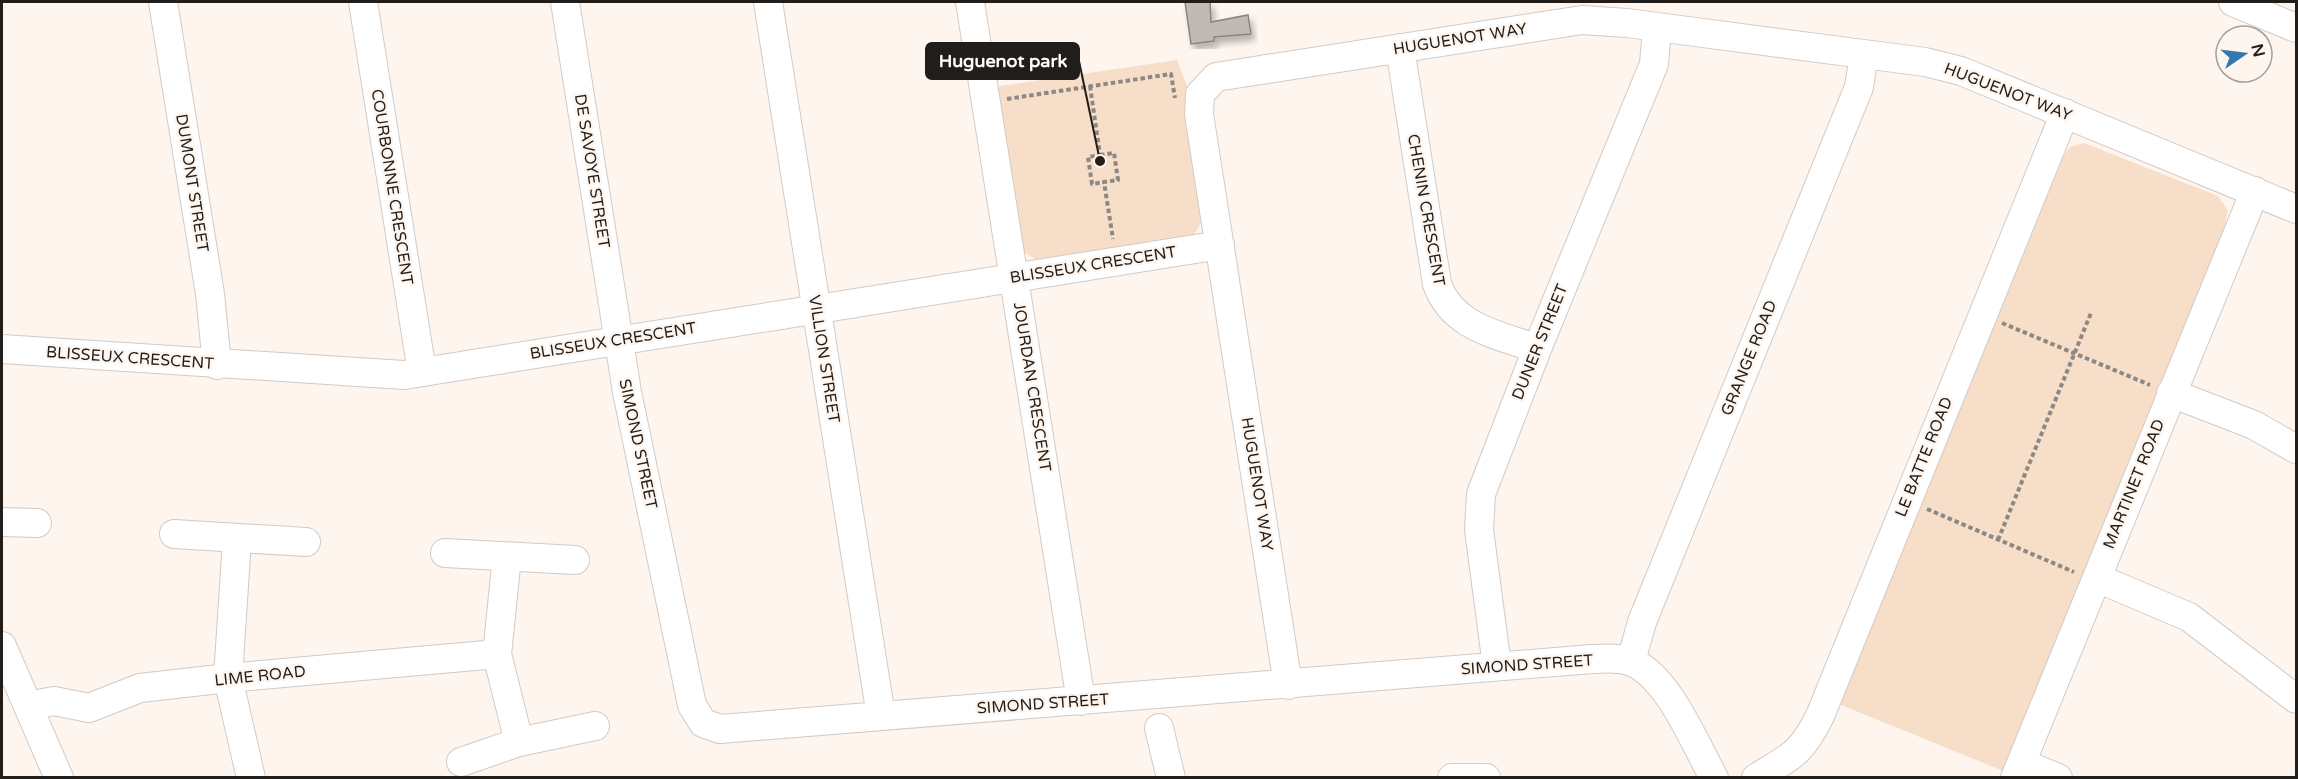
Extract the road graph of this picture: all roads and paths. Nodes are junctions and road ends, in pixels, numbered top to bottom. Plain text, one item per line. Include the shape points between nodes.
1 (163, 2) edge
2 (363, 2) edge
3 (565, 2) edge
4 (768, 2) edge
5 (970, 2) edge
6 (2233, 2) edge
7 (1657, 28) junction
8 (2296, 28) edge
9 (1400, 48) junction
10 (1864, 54) junction
11 (1090, 86) junction
12 (986, 103) junction
13 (1198, 103) junction
14 (2065, 113) junction
15 (1100, 155) junction
16 (1104, 182) junction
17 (2255, 192) junction
18 (2296, 209) edge
19 (1220, 245) junction
20 (1117, 262) junction
21 (1014, 278) junction
22 (816, 309) junction
23 (2091, 313) dead end
24 (1982, 314) junction
25 (619, 341) junction
26 (2, 344) edge
27 (1537, 349) junction
28 (2075, 353) junction
29 (217, 365) junction
30 (422, 372) junction
31 (2171, 393) junction
32 (2296, 449) edge
33 (1907, 500) junction
34 (2, 522) edge
35 (37, 523) dead end
36 (174, 534) dead end
37 (237, 539) junction
38 (1998, 540) junction
39 (306, 542) dead end
40 (445, 552) dead end
41 (507, 556) junction
42 (575, 560) dead end
43 (2096, 579) junction
44 (2, 646) edge
45 (497, 654) junction
46 (1631, 662) junction
47 (1497, 666) junction
48 (228, 678) junction
49 (1288, 685) junction
50 (2296, 699) edge
51 (1081, 701) junction
52 (28, 706) junction
53 (881, 716) junction
54 (595, 726) dead end
55 (1160, 729) dead end
56 (519, 742) junction
57 (461, 762) dead end
58 (2018, 770) edge
59 (59, 777) edge
60 (251, 777) edge
61 (1171, 777) edge
62 (1452, 777) edge
63 (1486, 777) edge
64 (1714, 777) edge
65 (1756, 777) edge
66 (2058, 777) edge

1 - 29 street, DUMONT STREET via 210,294
2 - 30 street, COURBONNE CRESCENT
3 - 25 street, DE SAVOYE STREET
4 - 22 street, VILLION STREET
5 - 12 street, JOURDAN CRESCENT
6 - 8 street
7 - 9 street, HUGUENOT WAY via 1582,20
7 - 10 street, HUGUENOT WAY
7 - 27 street, DUNER STREET via 1654,64
9 - 13 street, HUGUENOT WAY via 1216,77 1203,88
9 - 27 street, CHENIN CRESCENT via 1442,298 1465,321
10 - 14 street, HUGUENOT WAY via 1961,70
10 - 46 street, GRANGE ROAD via 1859,87 1642,622
11 - 12 path
11 - 13 path via 1171,74 1176,106
11 - 15 path
12 - 21 street, JOURDAN CRESCENT
13 - 19 street, HUGUENOT WAY
14 - 17 street, HUGUENOT WAY
14 - 24 street, LE BATTE ROAD
15 - 16 path via 1088,157 1092,184
15 - 16 path via 1114,153 1118,180
16 - 20 path
17 - 18 street, HUGUENOT WAY
17 - 31 street, MARTINET ROAD
19 - 20 street, BLISSEUX CRESCENT
19 - 49 street, HUGUENOT WAY
20 - 21 street, BLISSEUX CRESCENT
21 - 22 street, BLISSEUX CRESCENT
21 - 51 street, JOURDAN CRESCENT
22 - 25 street, BLISSEUX CRESCENT
22 - 53 street, VILLION STREET
23 - 28 path
24 - 28 path
24 - 33 street, LE BATTE ROAD
25 - 30 street, BLISSEUX CRESCENT
25 - 53 street, SIMOND STREET via 697,717 720,729
26 - 29 street, BLISSEUX CRESCENT
27 - 47 street, DUNER STREET via 1486,477 1479,506
28 - 31 path
28 - 38 path
29 - 30 street, BLISSEUX CRESCENT via 376,375
31 - 32 street via 2254,425
31 - 43 street, MARTINET ROAD
33 - 38 path
33 - 65 street, LE BATTE ROAD via 1809,739 1792,757
34 - 35 street
36 - 37 street
37 - 39 street
37 - 48 street
38 - 43 path
40 - 41 street
41 - 42 street
41 - 45 street
43 - 50 street via 2189,617
43 - 58 street, MARTINET ROAD
44 - 52 street
45 - 48 street, LIME ROAD
45 - 56 street
46 - 47 street, SIMOND STREET via 1592,658
46 - 64 street via 1660,683
47 - 49 street, SIMOND STREET
48 - 52 street, LIME ROAD via 131,690 89,708 54,701
48 - 60 street
49 - 51 street, SIMOND STREET
51 - 53 street, SIMOND STREET
52 - 59 street
54 - 56 street
55 - 61 street
56 - 57 street
58 - 66 street
62 - 63 street

